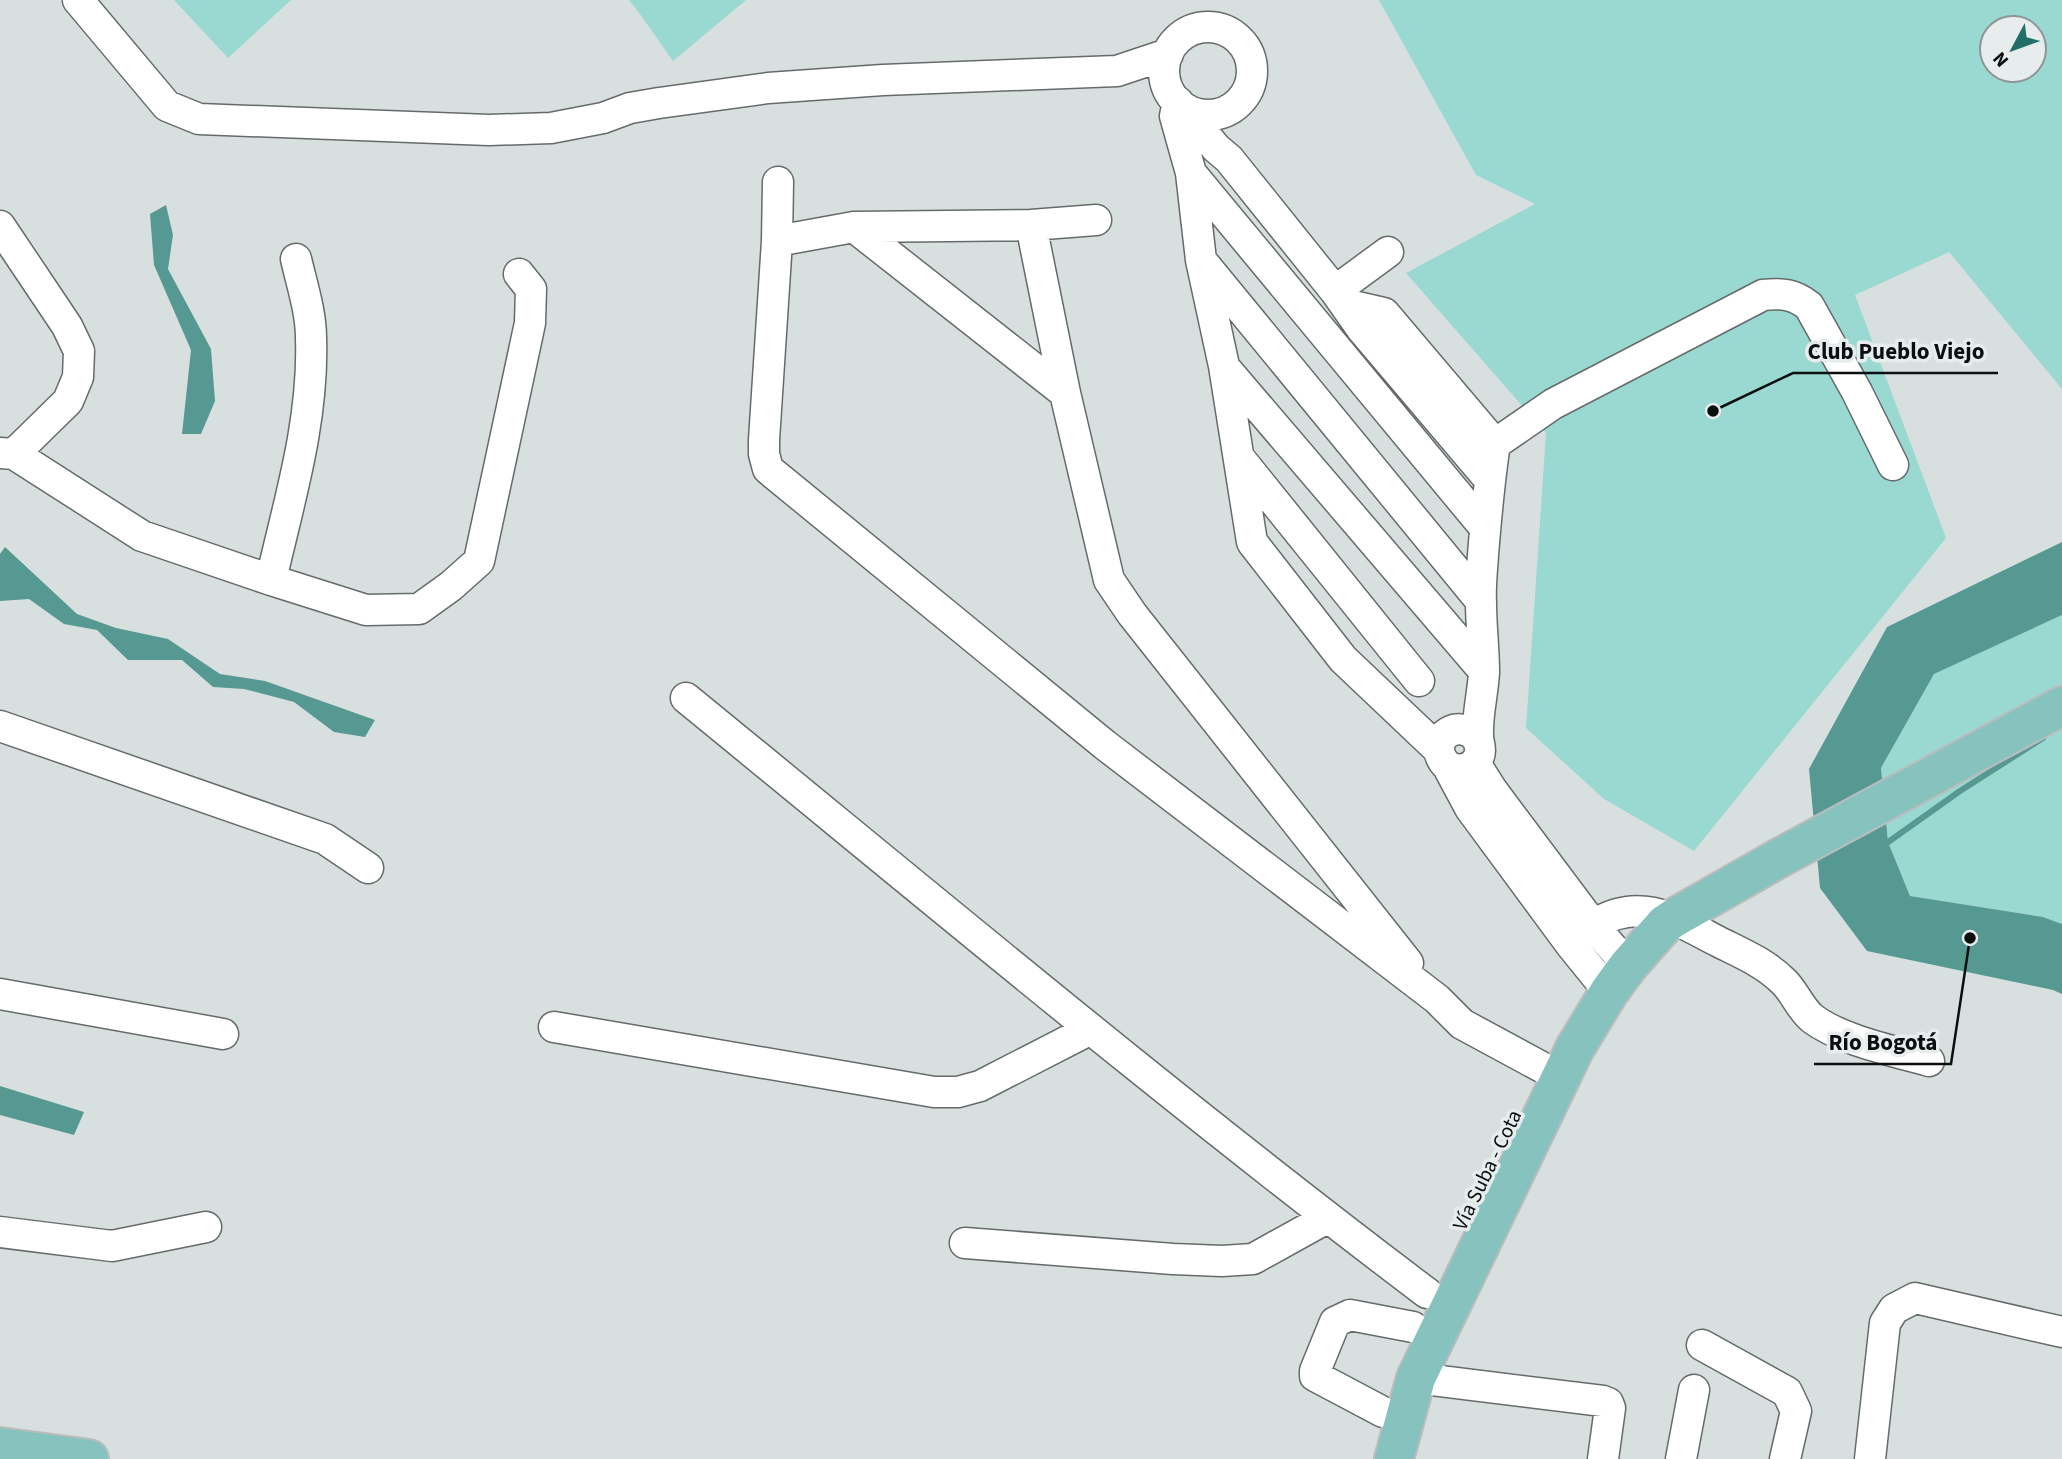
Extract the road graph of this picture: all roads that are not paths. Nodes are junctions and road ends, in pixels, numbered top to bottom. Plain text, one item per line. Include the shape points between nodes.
1 (78, 0) edge
2 (1168, 54) junction
3 (1117, 71) junction
4 (1174, 99) junction
5 (1231, 110) junction
6 (1222, 153) junction
7 (1190, 168) junction
8 (778, 182) dead end
9 (1096, 220) dead end
10 (1031, 225) junction
11 (0, 226) edge
12 (854, 227) junction
13 (777, 241) junction
14 (1388, 252) dead end
15 (296, 260) dead end
16 (1201, 260) junction
17 (519, 274) dead end
18 (1340, 297) junction
19 (1224, 366) junction
20 (1065, 393) junction
21 (1495, 444) junction
22 (7, 453) edge
23 (1240, 459) junction
24 (1893, 465) dead end
25 (1489, 479) junction
26 (1485, 528) junction
27 (271, 580) junction
28 (1480, 600) junction
29 (1484, 671) junction
30 (1419, 681) dead end
31 (685, 698) dead end
32 (2062, 706) edge
33 (0, 726) edge
34 (1460, 755) junction
35 (368, 868) dead end
36 (1669, 921) junction
37 (1601, 959) junction
38 (0, 994) edge
39 (1437, 999) junction
40 (554, 1027) dead end
41 (1091, 1029) junction
42 (223, 1034) dead end
43 (1928, 1061) dead end
44 (1549, 1071) junction
45 (1327, 1218) junction
46 (206, 1227) dead end
47 (0, 1232) edge
48 (965, 1243) dead end
49 (1420, 1310) junction
50 (2062, 1332) edge
51 (1702, 1345) dead end
52 (1416, 1378) junction
53 (1694, 1390) dead end
54 (1383, 1412) junction
55 (12, 1452) edge
56 (89, 1459) edge
57 (1370, 1459) edge
58 (1394, 1459) edge
59 (1603, 1459) edge
60 (1681, 1459) edge
61 (1785, 1459) edge
62 (1870, 1459) edge

1 - 3 street via 167,106 199,118 489,130 551,128 630,108 768,88
2 - 3 street
2 - 4 street via 1165,80
2 - 5 street via 1189,31 1205,27 1235,36 1248,55 1252,78 1247,94
3 - 4 street
4 - 5 street via 1191,112 1206,115
4 - 6 street
4 - 7 street
5 - 6 street
6 - 7 street
6 - 18 street
7 - 16 street
7 - 26 street
8 - 13 street
9 - 10 street
10 - 12 street
10 - 20 street
11 - 22 street via 79,351 78,377 68,401
12 - 13 street
12 - 20 street
13 - 39 street via 764,440 768,469 1105,745
14 - 18 street
15 - 27 street via 311,335 311,387
16 - 19 street
16 - 28 street
17 - 27 street via 531,289 530,323 479,561 419,609 366,610
18 - 21 street via 1384,313
18 - 25 street
19 - 23 street
19 - 29 street
20 - 39 street via 1109,580
21 - 24 street via 1553,404 1728,312 1763,295 1787,294 1809,306
21 - 25 street
22 - 27 street via 142,536
23 - 30 street
23 - 34 street via 1252,542 1343,659
25 - 26 street
26 - 28 street
28 - 29 street
29 - 34 street
31 - 41 street
32 - 36 main road, Vía Suba - Cota
33 - 35 street via 325,839
34 - 37 street via 1470,808
36 - 37 main road, Vía Suba - Cota
36 - 37 street via 1653,912 1612,915
36 - 43 street via 1771,970 1813,1019 1855,1039
37 - 44 main road, Vía Suba - Cota via 1575,1048
38 - 42 street
39 - 44 street via 1462,1024
40 - 41 street via 934,1092 980,1086
41 - 45 street
44 - 49 main road, Vía Suba - Cota
44 - 52 main road, Vía Suba - Cota
45 - 48 street via 1253,1259 1173,1259
45 - 49 street
46 - 47 street via 112,1246
49 - 54 main road, Vía Suba - Cota
49 - 54 street via 1341,1318 1335,1322 1315,1371 1315,1376
50 - 62 street via 1915,1298 1894,1309 1885,1323
51 - 61 street via 1787,1392 1796,1410
52 - 58 main road, Vía Suba - Cota
52 - 59 street via 1603,1401 1610,1408
53 - 60 street
54 - 57 main road, Vía Suba - Cota
55 - 56 main road

